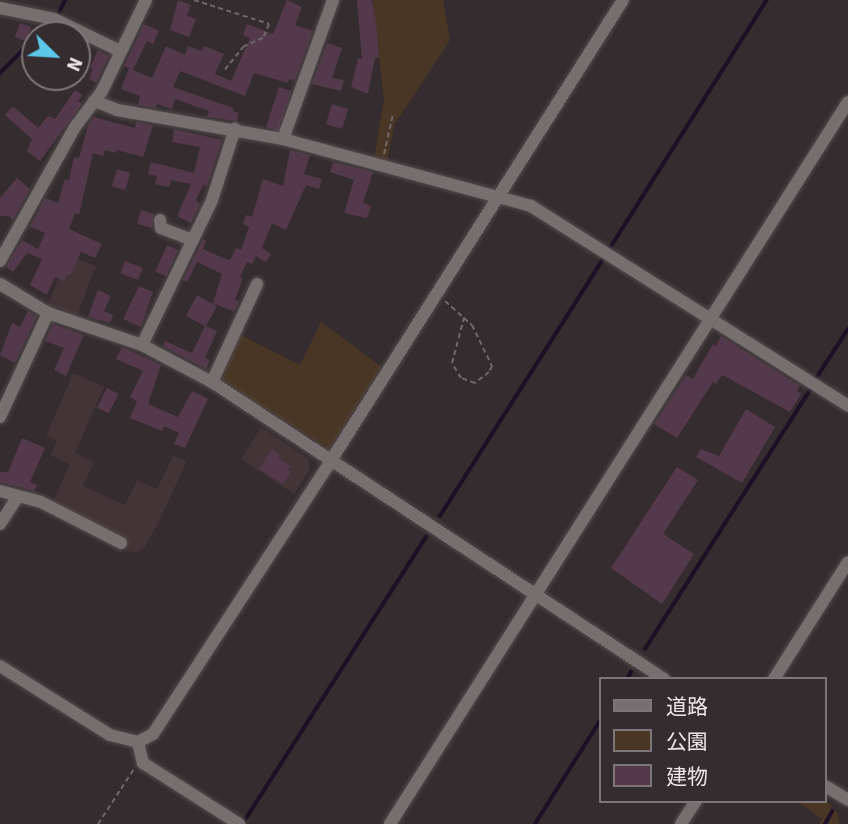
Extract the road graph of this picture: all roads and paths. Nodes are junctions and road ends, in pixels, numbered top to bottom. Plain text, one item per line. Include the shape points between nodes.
1 (146, 0) edge
2 (194, 0) edge
3 (333, 0) edge
4 (622, 0) edge
5 (0, 8) edge
6 (120, 51) junction
7 (223, 72) dead end
8 (93, 101) junction
9 (848, 102) edge
10 (393, 114) dead end
11 (235, 129) junction
12 (283, 139) junction
13 (381, 165) junction
14 (497, 195) junction
15 (160, 220) dead end
16 (193, 240) junction
17 (0, 261) edge
18 (0, 284) edge
19 (257, 284) dead end
20 (435, 294) junction
21 (48, 313) junction
22 (464, 318) junction
23 (710, 318) junction
24 (142, 345) junction
25 (212, 382) junction
26 (848, 406) edge
27 (0, 417) edge
28 (330, 462) junction
29 (0, 491) edge
30 (18, 496) junction
31 (0, 524) edge
32 (121, 543) dead end
33 (848, 562) edge
34 (536, 595) junction
35 (0, 666) edge
36 (661, 677) edge
37 (775, 677) edge
38 (138, 742) junction
39 (141, 760) junction
40 (827, 787) edge
41 (846, 795) edge
42 (695, 803) edge
43 (98, 824) edge
44 (239, 824) edge
45 (390, 824) edge
46 (681, 824) edge

1 - 6 street
2 - 7 path via 268,24 263,38 244,46
3 - 12 street
4 - 14 street
5 - 6 street via 54,19
6 - 8 street
8 - 11 street via 117,110
8 - 17 street
9 - 23 street
10 - 13 path
11 - 12 street
11 - 16 street via 212,201
12 - 13 street
13 - 14 street
14 - 20 street
14 - 23 street via 544,213
15 - 16 street via 161,228
16 - 24 street
18 - 21 street
19 - 25 street
20 - 22 path
20 - 28 street
21 - 24 street
21 - 27 street
22 - 22 path via 492,366 475,383 461,379 452,363
23 - 26 street
23 - 34 street
24 - 25 street
25 - 28 street
28 - 34 street
28 - 38 street via 164,720 153,734
29 - 30 street
30 - 31 street
30 - 32 street via 41,502
33 - 37 street
34 - 36 street
34 - 45 street
35 - 38 street via 110,735
38 - 39 street
39 - 43 path
39 - 44 street
40 - 41 street
42 - 46 street

